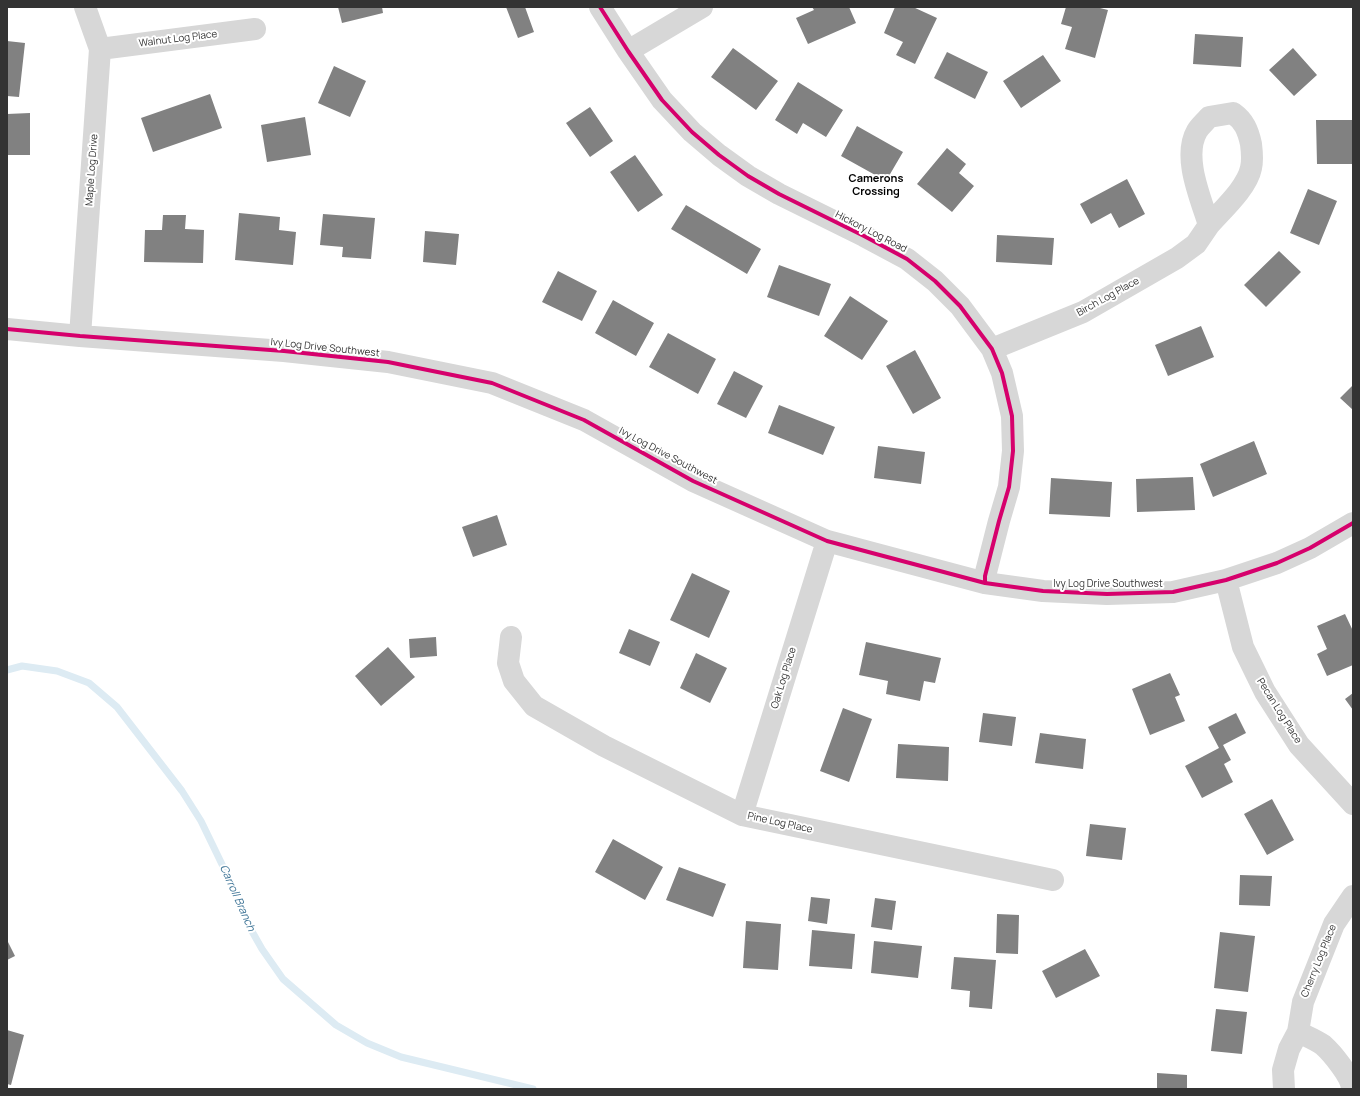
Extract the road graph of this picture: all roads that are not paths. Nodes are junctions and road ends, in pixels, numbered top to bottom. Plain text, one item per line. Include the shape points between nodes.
1 (85, 7) edge
2 (600, 7) edge
3 (702, 7) edge
4 (255, 29) dead end
5 (100, 49) junction
6 (628, 51) junction
7 (1209, 225) dead end
8 (7, 329) edge
9 (80, 336) junction
10 (992, 349) junction
11 (1353, 523) edge
12 (827, 541) junction
13 (1226, 580) junction
14 (986, 583) junction
15 (511, 637) dead end
16 (1353, 804) edge
17 (742, 815) junction
18 (1053, 880) dead end
19 (1353, 896) edge
20 (1298, 1032) junction
21 (1284, 1089) edge
22 (1352, 1089) edge

1 - 5 street, Maple Log Drive
2 - 6 street, Hickory Log Road
3 - 6 street
4 - 5 street, Walnut Log Place
5 - 9 street, Maple Log Drive
6 - 10 street, Hickory Log Road via 662,100 692,132 719,155 779,194 907,259 935,281 960,306
7 - 10 street, Birch Log Place via 1196,244 1177,258 1083,312
8 - 9 street, Ivy Log Drive Southwest
9 - 12 street, Ivy Log Drive Southwest via 284,351 380,362 492,383 584,420 693,481
10 - 14 street, Hickory Log Road via 1002,373 1012,416 1013,451 1009,487 985,576
11 - 13 street, Ivy Log Drive Southwest via 1310,548
12 - 14 street, Ivy Log Drive Southwest
12 - 17 street, Oak Log Place
13 - 14 street, Ivy Log Drive Southwest via 1173,592 1108,594 1043,591
13 - 16 street, Pecan Log Place via 1243,647 1265,692 1299,745
15 - 17 street, Pine Log Place via 508,663 514,681 534,706 604,746
17 - 18 street, Pine Log Place
19 - 20 street, Cherry Log Place via 1334,924 1303,1002
20 - 21 street, Cherry Log Place via 1289,1049 1283,1070
20 - 22 street via 1322,1045 1341,1065

